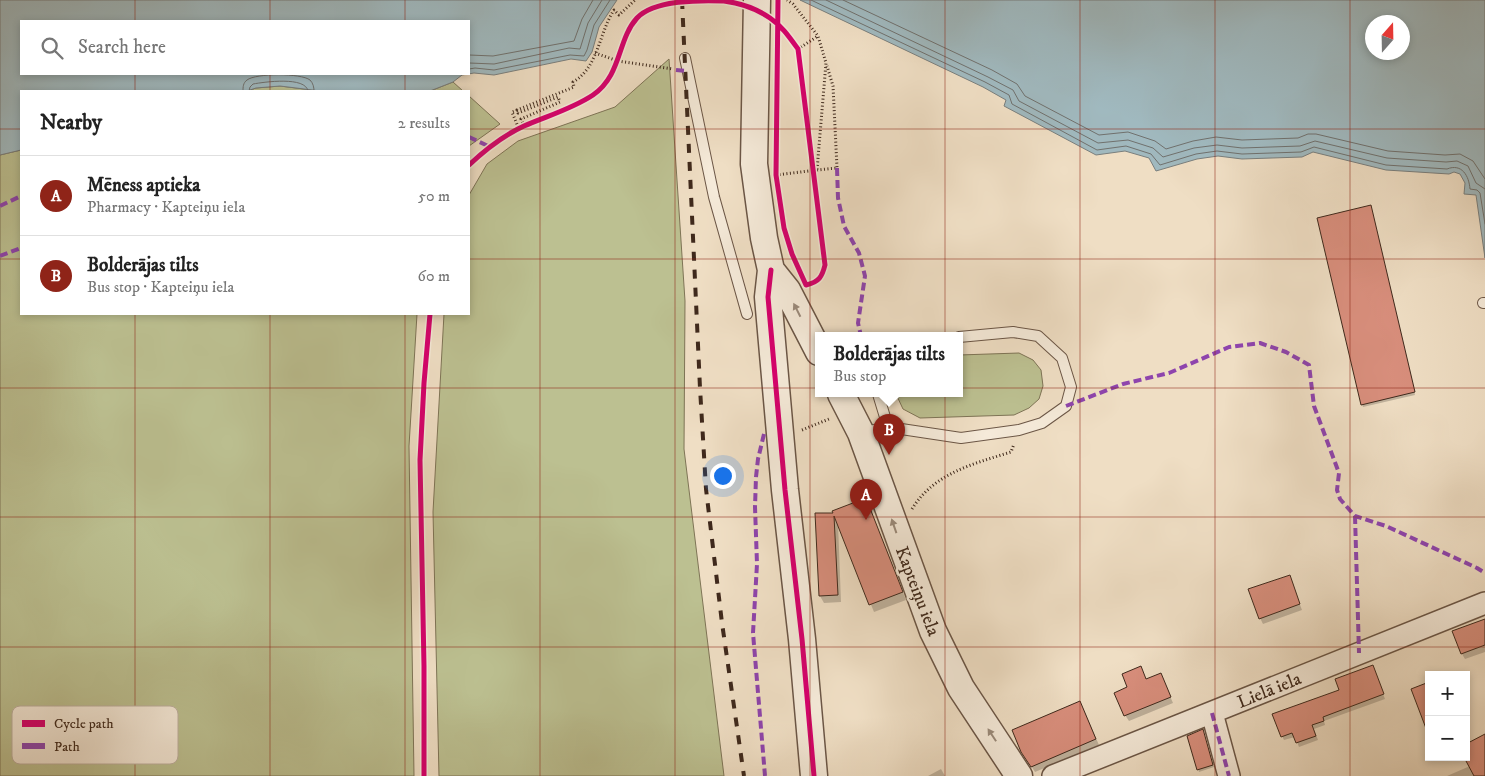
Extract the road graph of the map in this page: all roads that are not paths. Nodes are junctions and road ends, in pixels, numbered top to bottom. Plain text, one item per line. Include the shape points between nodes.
1 (757, 0) edge
2 (685, 58) dead end
3 (771, 270) junction
4 (747, 314) dead end
5 (963, 337) edge
6 (815, 344) edge
7 (843, 397) edge
8 (879, 397) edge
9 (888, 427) junction
10 (861, 433) junction
11 (1485, 603) edge
12 (1212, 713) junction
13 (814, 776) edge
14 (1019, 776) edge
15 (1053, 776) edge
16 (1229, 776) edge

1 - 3 street via 768,170 759,211
2 - 4 lane via 714,197
6 -> 3 street via 787,290
3 - 13 street via 768,297
5 - 9 lane via 1013,332 1038,336 1062,358 1071,387 1066,406 1042,423 1019,430 961,438
7 - 10 street, Kapteiņu iela
8 - 9 lane
9 - 10 lane
14 -> 10 street, Kapteiņu iela via 961,688 933,632
11 - 12 street, Lielā iela
12 - 15 street, Lielā iela
12 - 16 street

